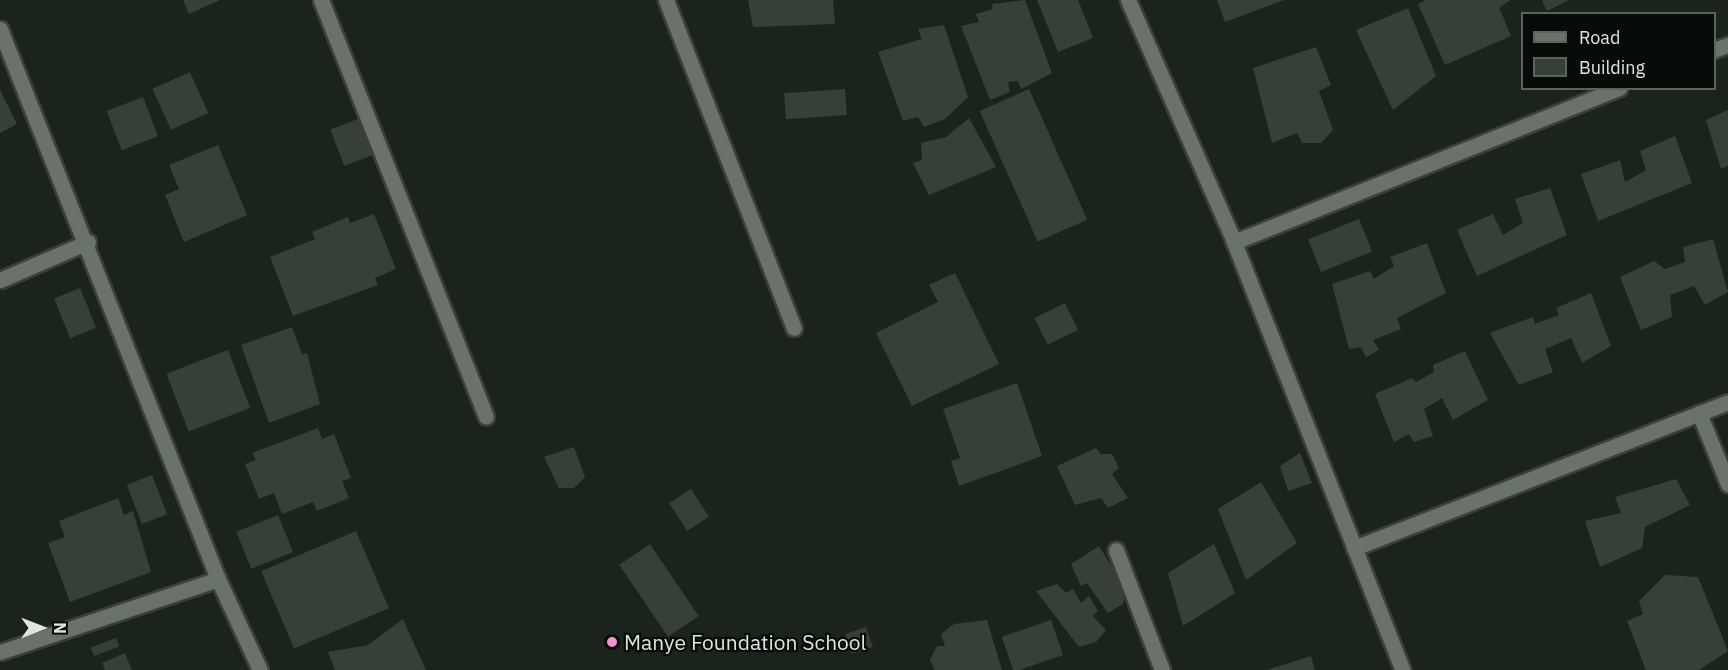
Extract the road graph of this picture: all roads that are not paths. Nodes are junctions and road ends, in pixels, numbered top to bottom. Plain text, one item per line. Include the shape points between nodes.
1 (321, 0) edge
2 (666, 0) edge
3 (1128, 0) edge
4 (0, 29) edge
5 (1614, 90) edge
6 (88, 242) junction
7 (1234, 242) junction
8 (0, 280) edge
9 (794, 328) dead end
10 (1728, 402) edge
11 (1699, 413) junction
12 (486, 416) dead end
13 (1728, 484) edge
14 (1354, 548) junction
15 (1116, 550) dead end
16 (218, 579) junction
17 (0, 652) edge
18 (260, 670) edge
19 (1162, 670) edge
20 (1403, 670) edge

1 - 12 street
2 - 9 street
3 - 7 street
4 - 6 street
5 - 7 street
6 - 8 street
6 - 16 street
7 - 14 street
10 - 11 street
11 - 13 street
11 - 14 street
14 - 20 street
15 - 19 street
16 - 17 street
16 - 18 street

